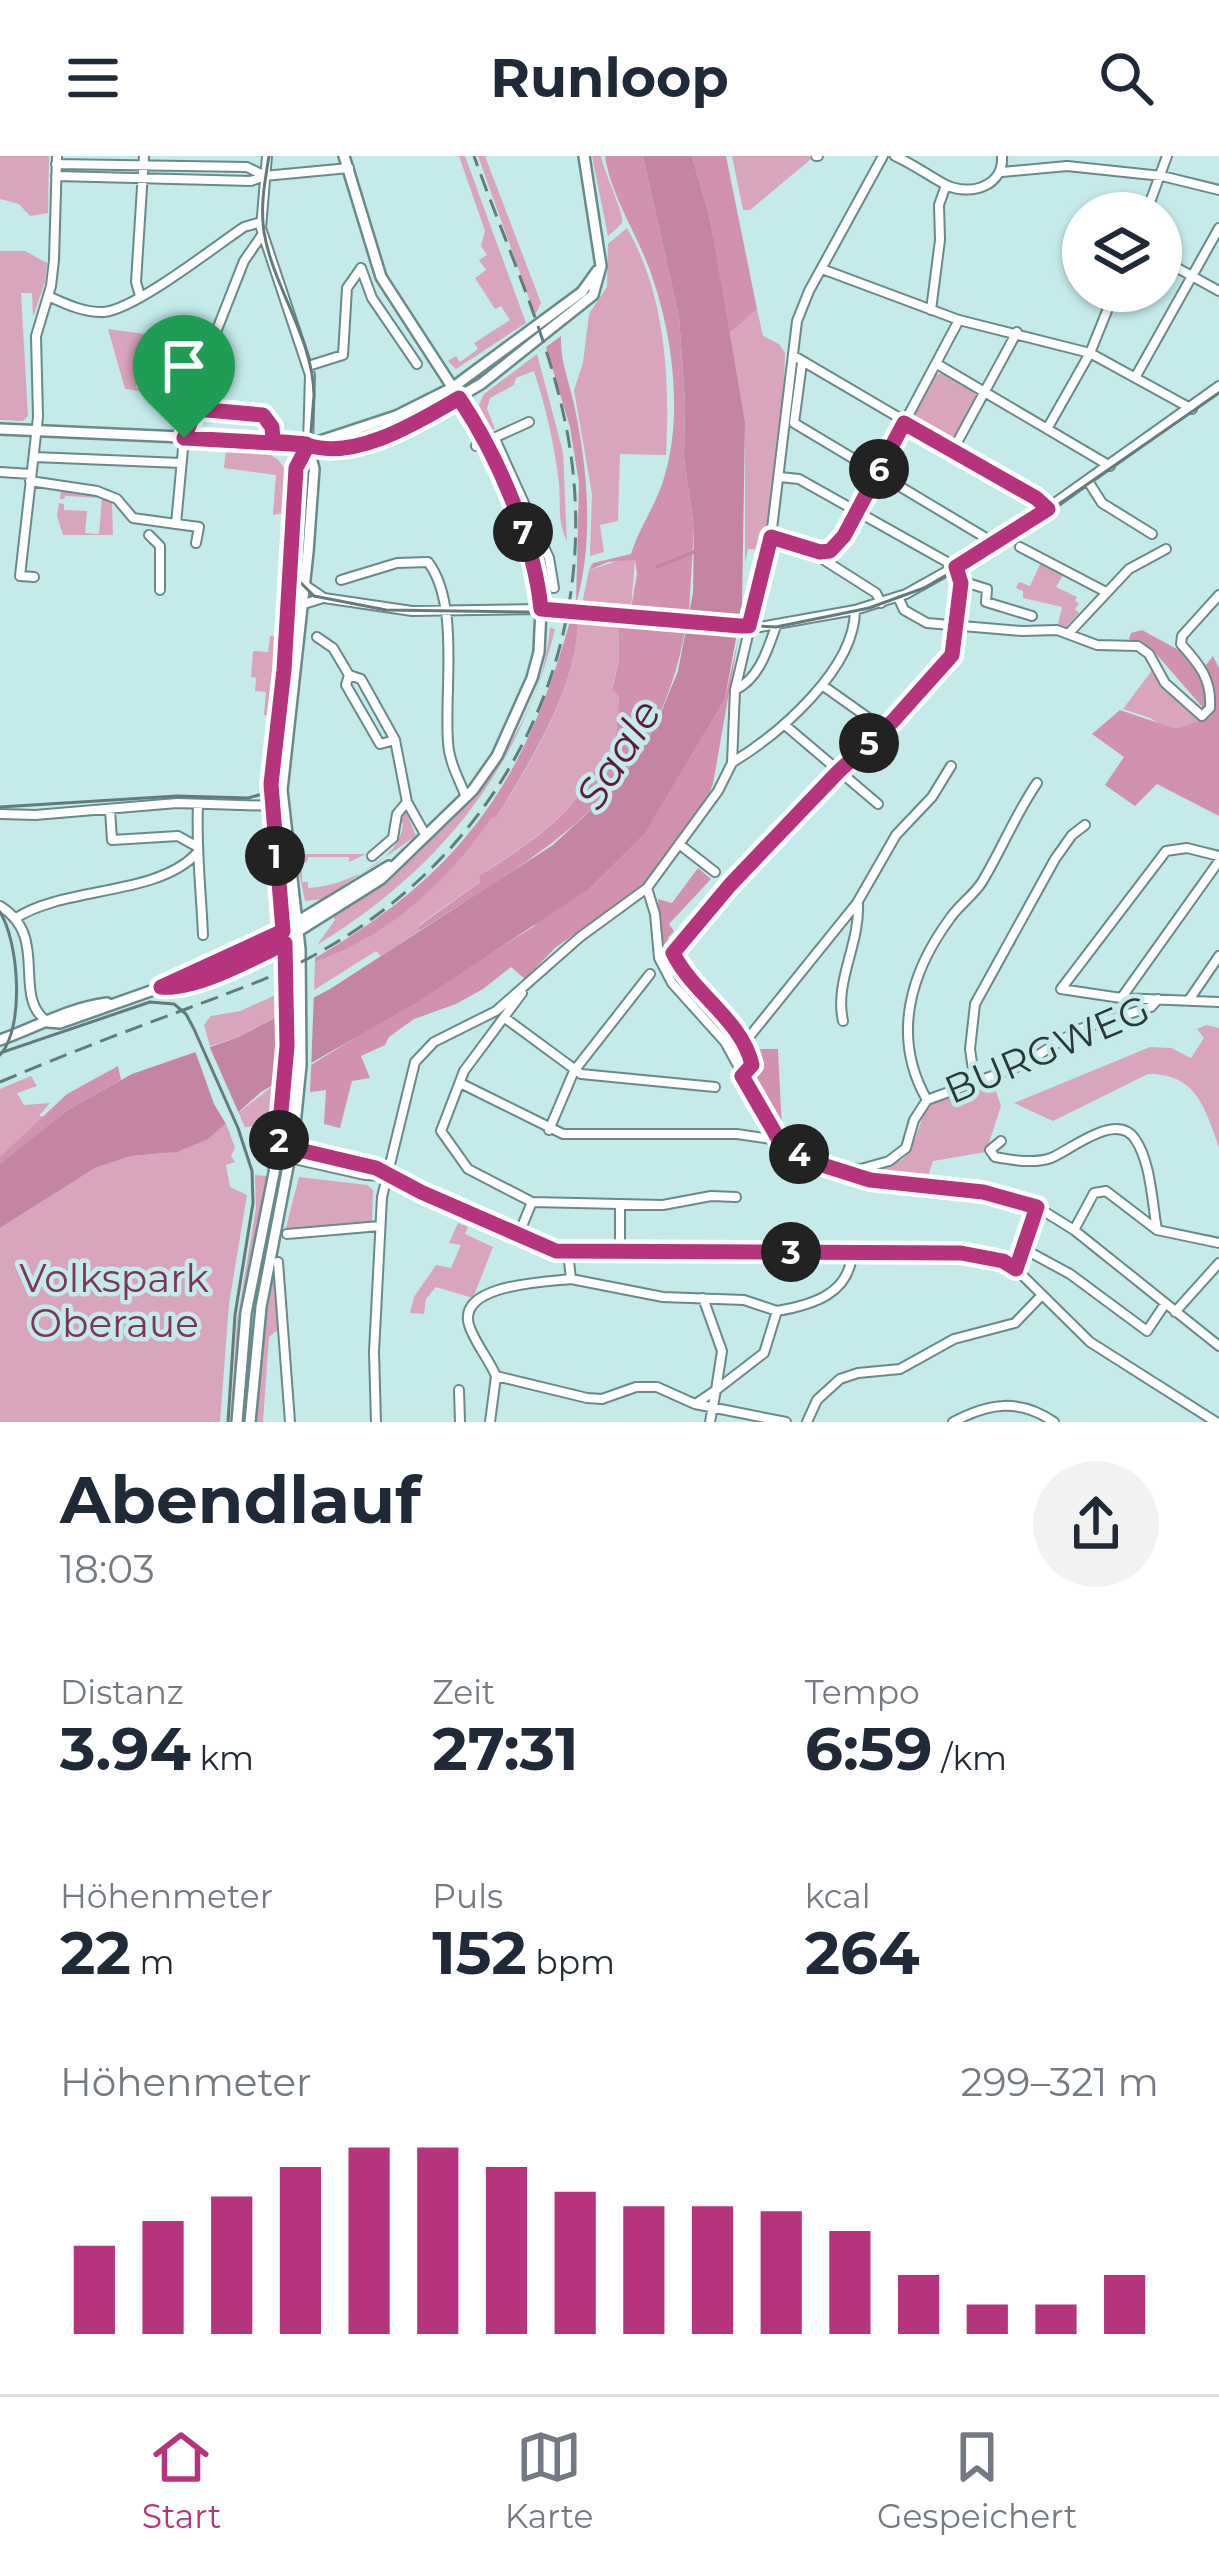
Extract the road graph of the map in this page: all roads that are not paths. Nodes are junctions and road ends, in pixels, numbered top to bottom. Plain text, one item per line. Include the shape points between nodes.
1 (267, 156) edge
2 (349, 156) edge
3 (584, 156) edge
4 (883, 156) edge
5 (895, 156) edge
6 (1002, 156) edge
7 (1168, 156) edge
8 (56, 160) edge
9 (143, 160) edge
10 (349, 169) junction
11 (1002, 172) junction
12 (56, 176) junction
13 (264, 176) junction
14 (1162, 176) junction
15 (142, 178) junction
16 (946, 185) junction
17 (1219, 190) edge
18 (1155, 192) edge
19 (261, 221) junction
20 (1219, 228) edge
21 (262, 235) junction
22 (600, 258) junction
23 (822, 269) junction
24 (1182, 271) edge
25 (1192, 276) junction
26 (1219, 291) edge
27 (48, 296) junction
28 (140, 296) junction
29 (932, 310) junction
30 (1107, 312) edge
31 (959, 320) junction
32 (1017, 332) junction
33 (1090, 353) junction
34 (792, 355) junction
35 (802, 363) junction
36 (416, 364) dead end
37 (937, 364) junction
38 (308, 365) junction
39 (1136, 376) junction
40 (1219, 386) edge
41 (452, 388) junction
42 (986, 392) junction
43 (459, 398) junction
44 (196, 409) junction
45 (1192, 409) junction
46 (529, 422) dead end
47 (904, 423) junction
48 (0, 429) edge
49 (1047, 429) junction
50 (37, 431) junction
51 (184, 438) junction
52 (273, 441) junction
53 (485, 442) junction
54 (308, 445) junction
55 (953, 450) junction
56 (34, 457) junction
57 (182, 463) junction
58 (1110, 466) junction
59 (878, 471) junction
60 (0, 472) edge
61 (30, 477) junction
62 (780, 477) junction
63 (1088, 482) junction
64 (1048, 509) junction
65 (858, 510) junction
66 (176, 524) junction
67 (149, 528) junction
68 (1152, 534) dead end
69 (771, 537) junction
70 (196, 543) dead end
71 (996, 544) junction
72 (1020, 548) dead end
73 (1166, 549) dead end
74 (820, 552) junction
75 (956, 567) junction
76 (34, 577) dead end
77 (341, 580) dead end
78 (961, 581) junction
79 (304, 584) junction
80 (554, 588) dead end
81 (160, 590) dead end
82 (1106, 592) junction
83 (1219, 596) edge
84 (898, 597) junction
85 (324, 598) junction
86 (881, 603) junction
87 (302, 606) junction
88 (541, 609) junction
89 (855, 610) junction
90 (445, 611) junction
91 (1032, 616) dead end
92 (745, 626) junction
93 (776, 626) junction
94 (953, 627) junction
95 (1069, 633) junction
96 (317, 637) dead end
97 (285, 641) junction
98 (349, 675) junction
99 (821, 685) junction
100 (735, 690) junction
101 (786, 726) junction
102 (884, 729) junction
103 (395, 740) junction
104 (732, 763) junction
105 (951, 766) dead end
106 (838, 772) junction
107 (1037, 783) dead end
108 (466, 797) junction
109 (406, 802) junction
110 (198, 804) junction
111 (878, 804) dead end
112 (276, 806) junction
113 (110, 810) junction
114 (1, 815) edge
115 (1085, 825) dead end
116 (427, 837) junction
117 (679, 844) junction
118 (196, 850) junction
119 (372, 856) dead end
120 (405, 856) junction
121 (1219, 859) edge
122 (716, 872) dead end
123 (647, 888) junction
124 (857, 903) junction
125 (0, 906) edge
126 (16, 918) junction
127 (318, 921) junction
128 (298, 928) junction
129 (202, 935) dead end
130 (284, 937) junction
131 (1219, 956) edge
132 (301, 959) junction
133 (650, 974) dead end
134 (525, 987) junction
135 (1121, 998) junction
136 (1158, 999) junction
137 (1189, 1000) junction
138 (1219, 1001) edge
139 (505, 1018) junction
140 (844, 1021) dead end
141 (48, 1022) junction
142 (0, 1040) edge
143 (746, 1042) junction
144 (574, 1071) junction
145 (742, 1076) junction
146 (460, 1084) junction
147 (975, 1084) junction
148 (715, 1087) dead end
149 (927, 1100) junction
150 (549, 1130) junction
151 (779, 1140) junction
152 (1001, 1141) dead end
153 (277, 1150) junction
154 (292, 1153) junction
155 (842, 1170) junction
156 (388, 1176) junction
157 (736, 1197) dead end
158 (532, 1202) junction
159 (620, 1204) junction
160 (1037, 1207) junction
161 (380, 1226) junction
162 (1074, 1230) junction
163 (1157, 1230) junction
164 (287, 1234) dead end
165 (518, 1236) junction
166 (1219, 1243) edge
167 (1024, 1249) junction
168 (852, 1251) junction
169 (568, 1252) junction
170 (620, 1252) junction
171 (278, 1262) dead end
172 (1219, 1263) edge
173 (1016, 1269) junction
174 (571, 1279) junction
175 (1042, 1295) junction
176 (703, 1298) junction
177 (1165, 1304) junction
178 (776, 1311) junction
179 (1175, 1312) junction
180 (1219, 1346) edge
181 (496, 1376) junction
182 (459, 1390) dead end
183 (716, 1390) junction
184 (695, 1404) junction
185 (712, 1408) junction
186 (237, 1422) edge
187 (250, 1422) edge
188 (290, 1422) edge
189 (376, 1422) edge
190 (460, 1422) edge
191 (490, 1422) edge
192 (710, 1422) edge
193 (785, 1422) edge
194 (807, 1422) edge
195 (953, 1422) edge
196 (1054, 1422) edge
197 (1216, 1422) edge

1 - 13 street
2 - 10 main road
3 - 22 main road
4 - 23 street
5 - 16 street
6 - 11 street
7 - 14 street
8 - 9 street
8 - 12 street
9 - 13 street via 247,167
9 - 15 street
10 - 13 street
10 - 41 main road via 381,278
11 - 14 street via 1067,166
11 - 16 street via 977,187
12 - 15 street
12 - 27 street
13 - 15 street
13 - 19 street
14 - 17 street
14 - 18 street
15 - 28 street
16 - 29 street
19 - 21 street
19 - 28 street
20 - 25 street
21 - 38 street
21 - 44 street via 214,338
22 - 41 main road via 582,292
22 - 43 main road via 599,282 583,308
23 - 29 street
23 - 34 street
24 - 25 street
25 - 26 street
25 - 39 street
27 - 28 street via 102,312
27 - 50 street via 36,336
29 - 31 street
30 - 33 street
31 - 32 street
31 - 37 street
32 - 33 street
32 - 42 street
33 - 39 street
33 - 49 street
34 - 35 street
34 - 62 street
35 - 47 street
35 - 59 street via 794,423
36 - 38 street via 361,268 346,288 343,355
37 - 42 street
37 - 47 street
38 - 54 street
39 - 45 street
40 - 45 street
41 - 43 main road
41 - 54 main road
42 - 49 street
42 - 55 street
43 - 53 main road
43 - 54 main road via 357,443
44 - 51 street
44 - 52 street via 263,415
45 - 58 street
46 - 53 street
47 - 55 street
47 - 59 street
48 - 50 main road
49 - 58 street
50 - 51 main road
50 - 56 street
51 - 52 main road
51 - 57 street
52 - 54 main road
53 - 80 street via 549,558
53 - 88 main road via 532,557
54 - 79 main road via 314,469
54 - 97 main road via 296,468
55 - 64 street
56 - 57 street
56 - 61 street
57 - 66 street
58 - 63 street
59 - 65 street
59 - 71 street
60 - 61 street
61 - 67 street via 117,499
61 - 76 street via 20,576
62 - 65 street via 799,478
62 - 69 street
63 - 64 street
63 - 68 street via 1102,503
64 - 71 street
65 - 74 street via 836,545
65 - 75 street
66 - 67 street
66 - 70 street via 199,527
67 - 81 street via 160,546
69 - 74 street
69 - 92 street
71 - 75 street
72 - 82 street
73 - 82 street
74 - 86 street
75 - 78 street
75 - 84 street
77 - 90 street via 428,562
78 - 91 street via 987,589 986,602
78 - 94 street
79 - 85 street
79 - 87 main road
82 - 95 street
83 - 95 street via 1182,636 1209,685 1210,708 1202,716 1145,650
84 - 86 street
84 - 94 street via 927,623
85 - 87 street
85 - 90 street
86 - 89 street
87 - 97 street
87 - 112 main road
88 - 90 street
88 - 92 street
88 - 108 main road via 526,696
89 - 93 street
89 - 99 street via 854,627
90 - 108 street via 448,742
92 - 93 street
92 - 100 street
93 - 100 street via 759,668
94 - 95 street
94 - 102 street via 952,655
96 - 98 street
97 - 112 main road
98 - 103 street via 361,679
98 - 103 street via 346,685 380,744
99 - 101 street
99 - 102 street
100 - 104 street
101 - 104 street
101 - 106 street
102 - 106 street
103 - 109 street
104 - 117 street
105 - 124 street via 896,835
106 - 111 street
106 - 143 street via 674,950
107 - 149 street via 981,885 925,958 908,998 910,1055
108 - 116 main road
109 - 116 street
109 - 119 street via 394,838
110 - 112 street
110 - 113 street
110 - 118 street
112 - 128 main road
112 - 130 main road
113 - 114 street
113 - 118 street via 112,840 178,836
115 - 147 street via 1054,859 975,1004
116 - 120 main road
117 - 122 street
117 - 123 street
118 - 126 street via 189,862 152,877
118 - 129 street
120 - 127 main road
120 - 128 main road
121 - 135 street
121 - 135 street via 1187,848 1166,851 1061,989
123 - 134 street
123 - 145 street via 659,958 716,1028
124 - 140 street via 839,1002
124 - 143 street
125 - 126 street
126 - 141 street via 27,938 34,1007
127 - 128 main road
127 - 132 main road
128 - 130 main road
128 - 132 main road
130 - 141 main road
130 - 153 main road
131 - 137 street
132 - 154 main road
133 - 144 street
134 - 139 street
134 - 156 street via 420,1055
135 - 136 street
136 - 137 street, BURGWEG
136 - 147 street, BURGWEG
137 - 138 street, BURGWEG
139 - 144 street
139 - 146 street
141 - 142 main road
143 - 145 street via 752,1065
144 - 148 street
144 - 150 street
145 - 151 street
146 - 150 street
146 - 158 street via 445,1138 475,1174
147 - 149 street, BURGWEG
149 - 155 street, BURGWEG via 898,1156
150 - 151 street
151 - 155 street
152 - 163 street via 990,1150 995,1157 1036,1161 1095,1134 1127,1131 1145,1166
153 - 154 street
153 - 186 main road via 249,1294
154 - 156 street
154 - 187 main road via 261,1306
155 - 160 street
156 - 161 street
156 - 165 street
157 - 159 street
158 - 159 street
158 - 165 street
159 - 170 street
160 - 162 street
160 - 167 street
161 - 164 street
161 - 189 street
162 - 163 street via 1094,1192 1106,1191
162 - 177 street
163 - 166 street
165 - 169 street
167 - 173 street
167 - 177 street via 1147,1331
168 - 170 street
168 - 173 street via 976,1254
168 - 178 street via 848,1275 831,1294
169 - 170 street
169 - 174 street
171 - 188 street
172 - 179 street
173 - 175 street
174 - 176 street
174 - 181 street via 476,1299 468,1323
175 - 194 street via 1015,1322 954,1339 900,1370 839,1379
175 - 197 street via 1090,1342
176 - 178 street
176 - 183 street via 722,1352
177 - 179 street
178 - 183 street via 764,1353
179 - 180 street
181 - 184 street via 587,1398 657,1387
181 - 191 street
182 - 190 street
183 - 184 street
183 - 185 street
184 - 185 street
185 - 192 street
185 - 193 street
195 - 196 street via 1016,1403

